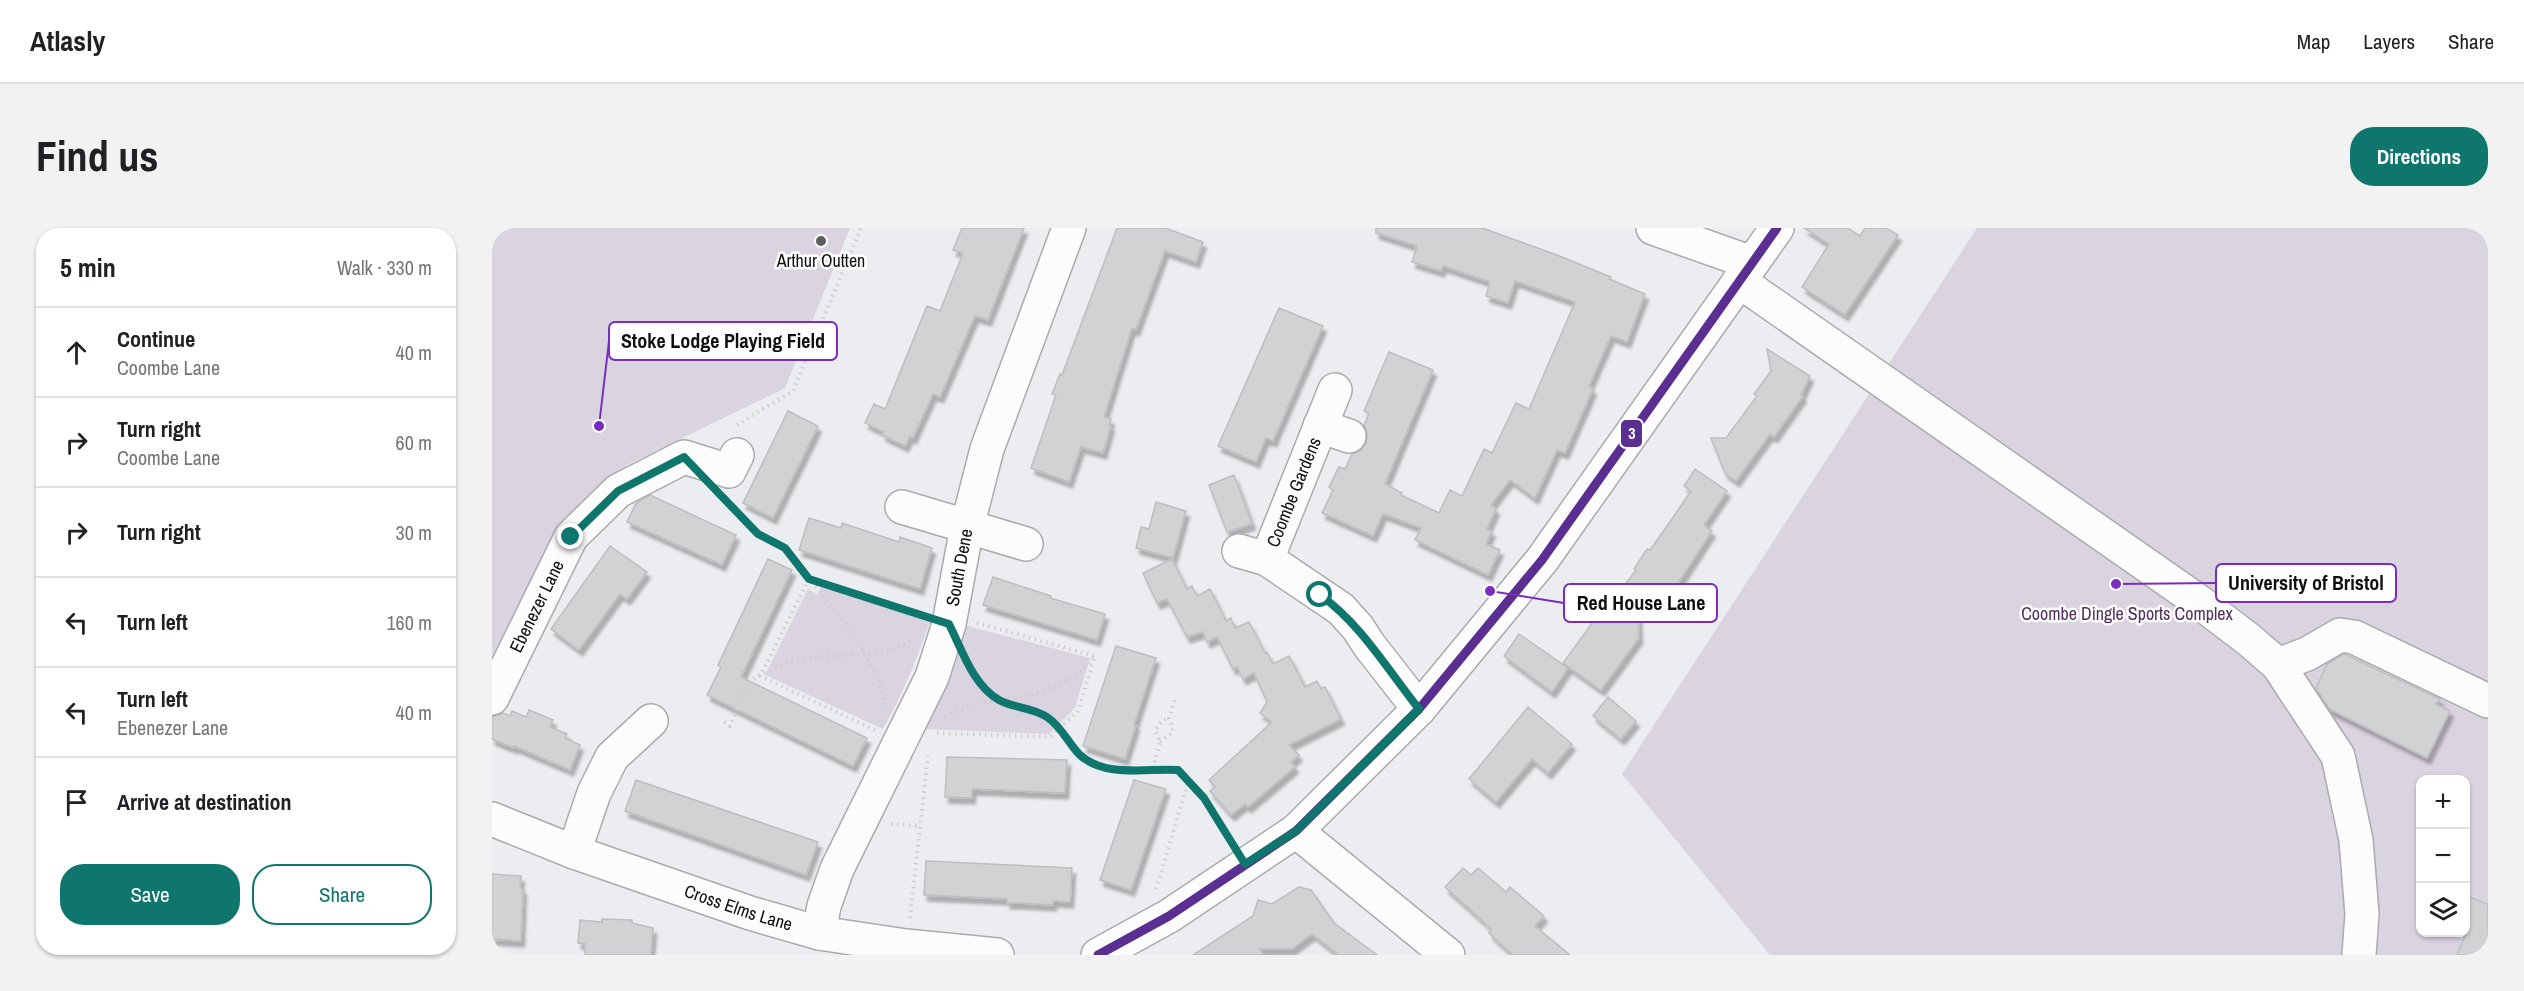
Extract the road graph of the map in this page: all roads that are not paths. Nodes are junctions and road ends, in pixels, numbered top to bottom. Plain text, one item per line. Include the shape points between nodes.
1 (1069, 228) edge
2 (1653, 228) edge
3 (1777, 228) edge
4 (1746, 272) junction
5 (1335, 390) dead end
6 (735, 441) road end
7 (902, 507) dead end
8 (968, 527) junction
9 (1026, 544) dead end
10 (2278, 665) junction
11 (492, 698) edge
12 (2488, 701) edge
13 (1419, 709) junction
14 (651, 721) dead end
15 (492, 819) edge
16 (1296, 831) junction
17 (574, 852) junction
18 (819, 933) junction
19 (997, 955) edge
20 (1098, 955) edge
21 (1448, 955) edge
22 (2359, 955) edge

1 - 8 street, South Dene via 987,449
2 - 4 street
3 - 4 street
4 - 10 street via 2198,601
4 - 13 street via 1542,561
5 - 13 street, Coombe Gardens via 1334,431 1253,555 1341,609
6 - 11 street, Ebenezer Lane via 729,471 684,457 618,491 571,537
7 - 8 street
8 - 9 street
8 - 18 street, South Dene via 932,677 837,869
10 - 12 street via 2340,635 2354,637
10 - 22 street via 2338,756 2356,840 2362,914
13 - 16 street
14 - 17 street via 612,757 594,793
15 - 17 street, Cross Elms Lane
16 - 20 street via 1169,916
16 - 21 street
17 - 18 street, Cross Elms Lane
18 - 19 street, Cross Elms Lane

